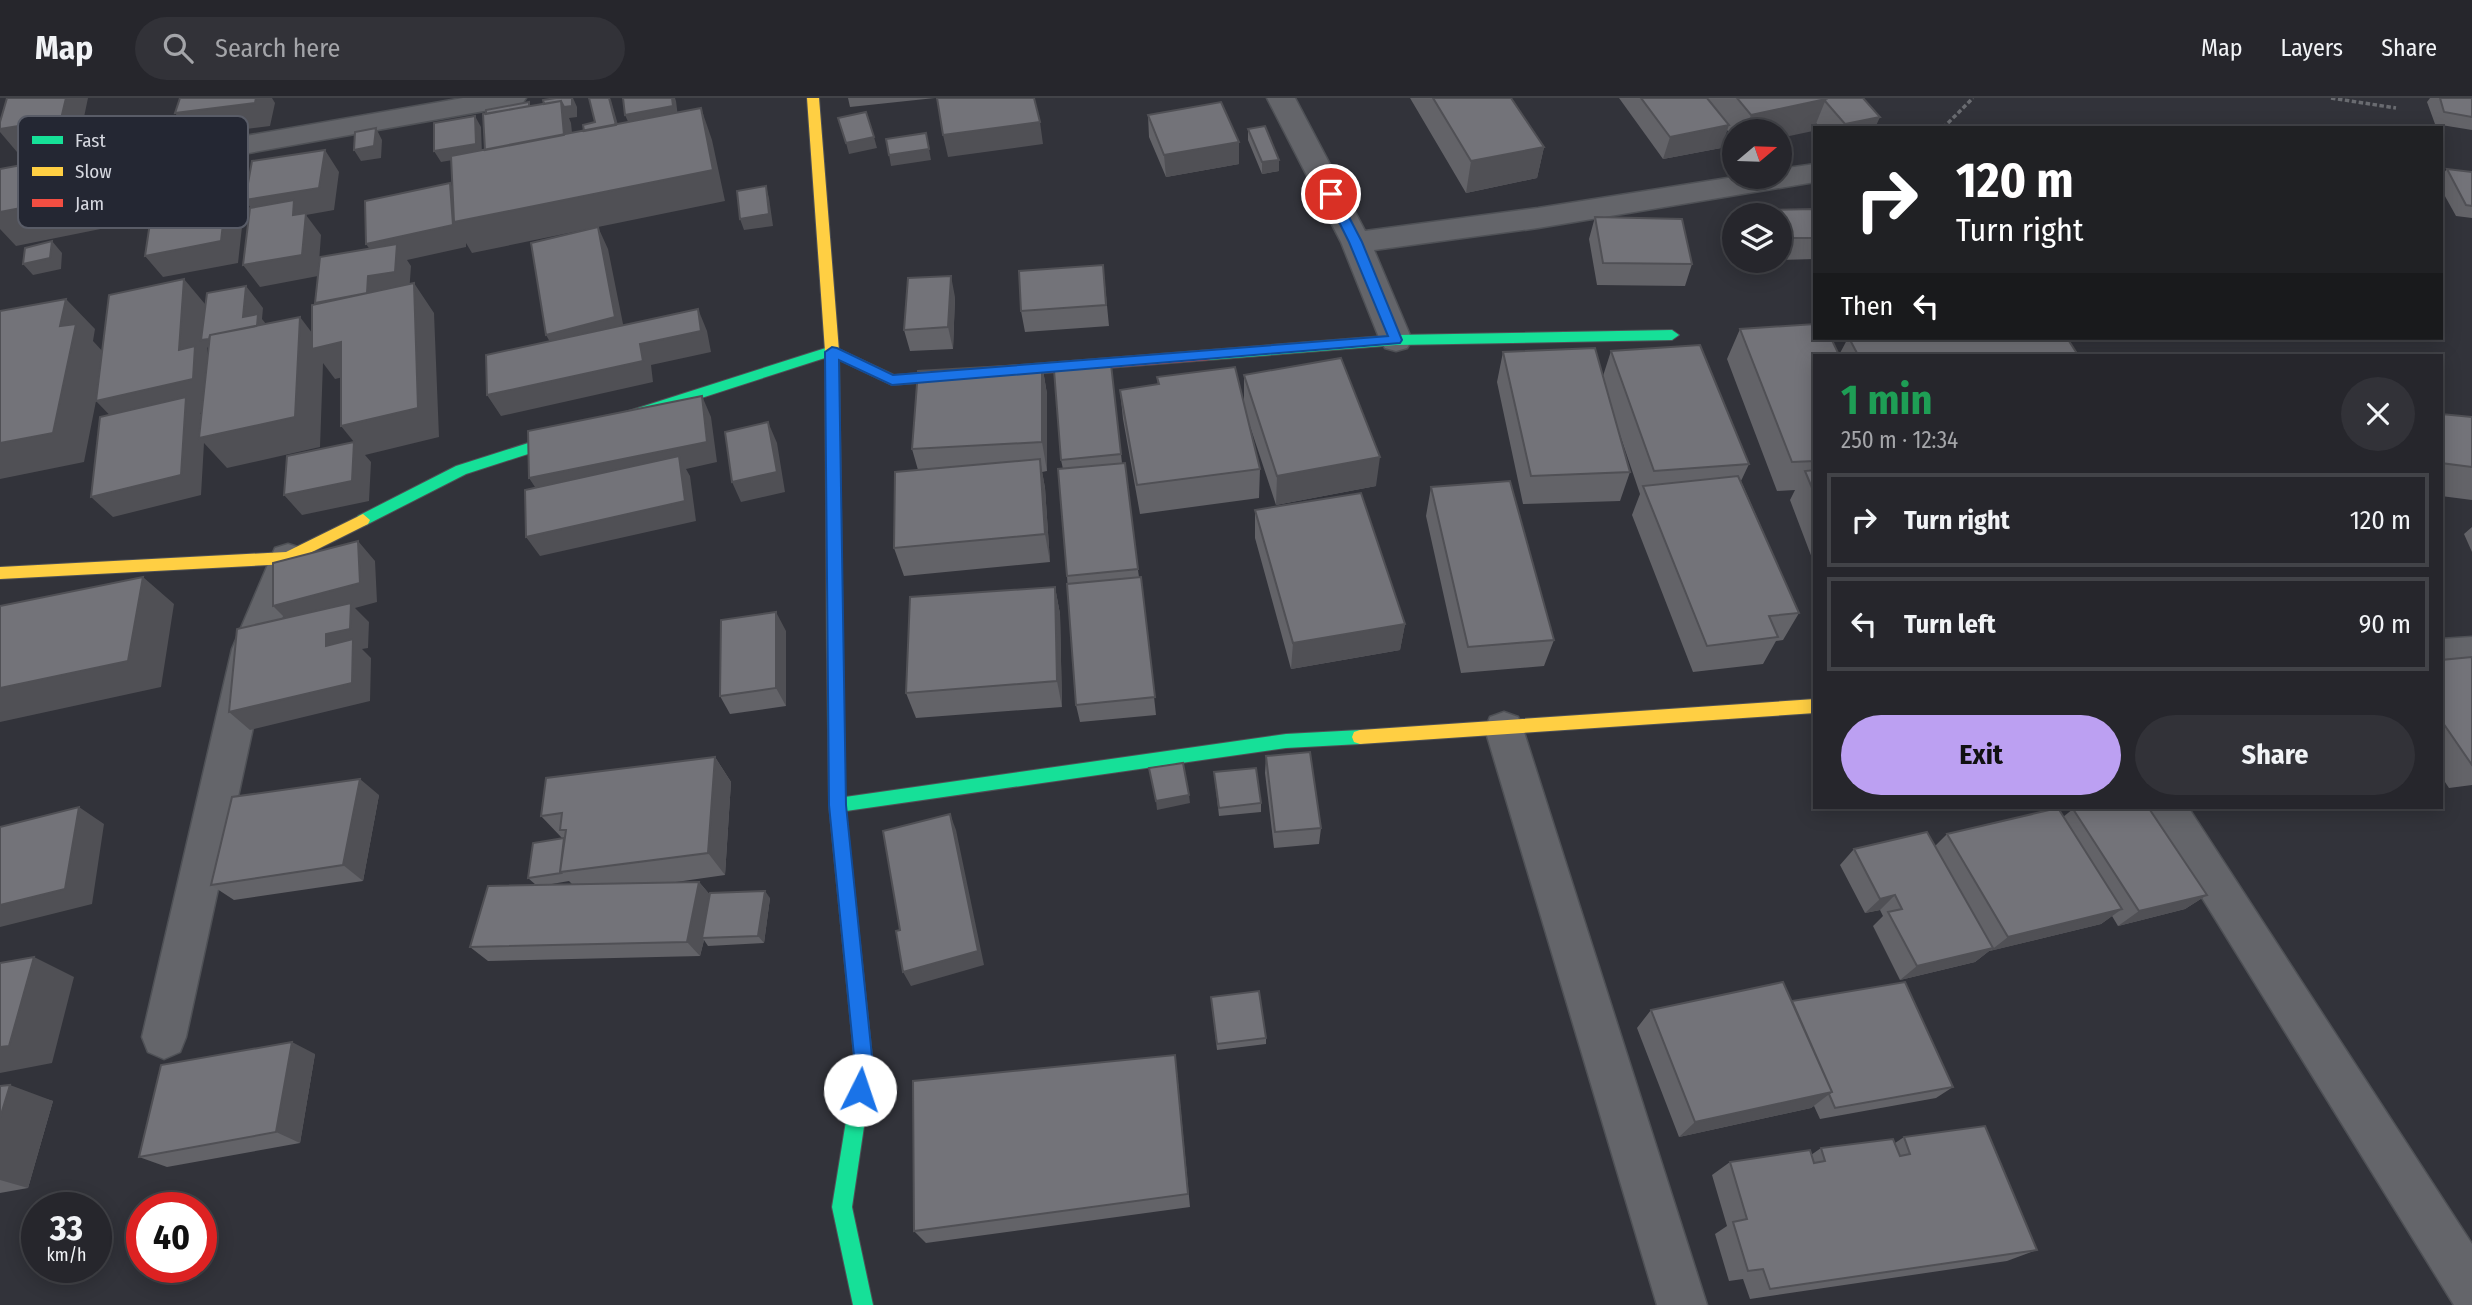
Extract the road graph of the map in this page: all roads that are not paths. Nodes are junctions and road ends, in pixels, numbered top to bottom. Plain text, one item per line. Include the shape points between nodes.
1 (512, 98) edge
2 (813, 98) edge
3 (1282, 98) edge
4 (248, 144) edge
5 (1813, 173) edge
6 (1356, 242) junction
7 (1672, 335) dead end
8 (1396, 340) junction
9 (832, 352) junction
10 (288, 558) junction
11 (0, 573) edge
12 (2472, 653) edge
13 (2443, 655) edge
14 (1813, 706) edge
15 (1504, 729) junction
16 (837, 805) junction
17 (2167, 809) edge
18 (164, 1037) dead end
19 (2472, 1288) edge
20 (863, 1305) edge
21 (1682, 1305) edge

1 - 4 street
2 - 9 street
3 - 6 street
5 - 6 street
6 - 8 street
7 - 8 street
8 - 9 street via 892,380
9 - 10 street via 461,470
9 - 16 street
10 - 11 street
10 - 18 street via 251,649
12 - 13 street
14 - 15 street
15 - 16 street via 1286,741
15 - 21 street
16 - 20 street via 864,1066 842,1207
17 - 19 street

